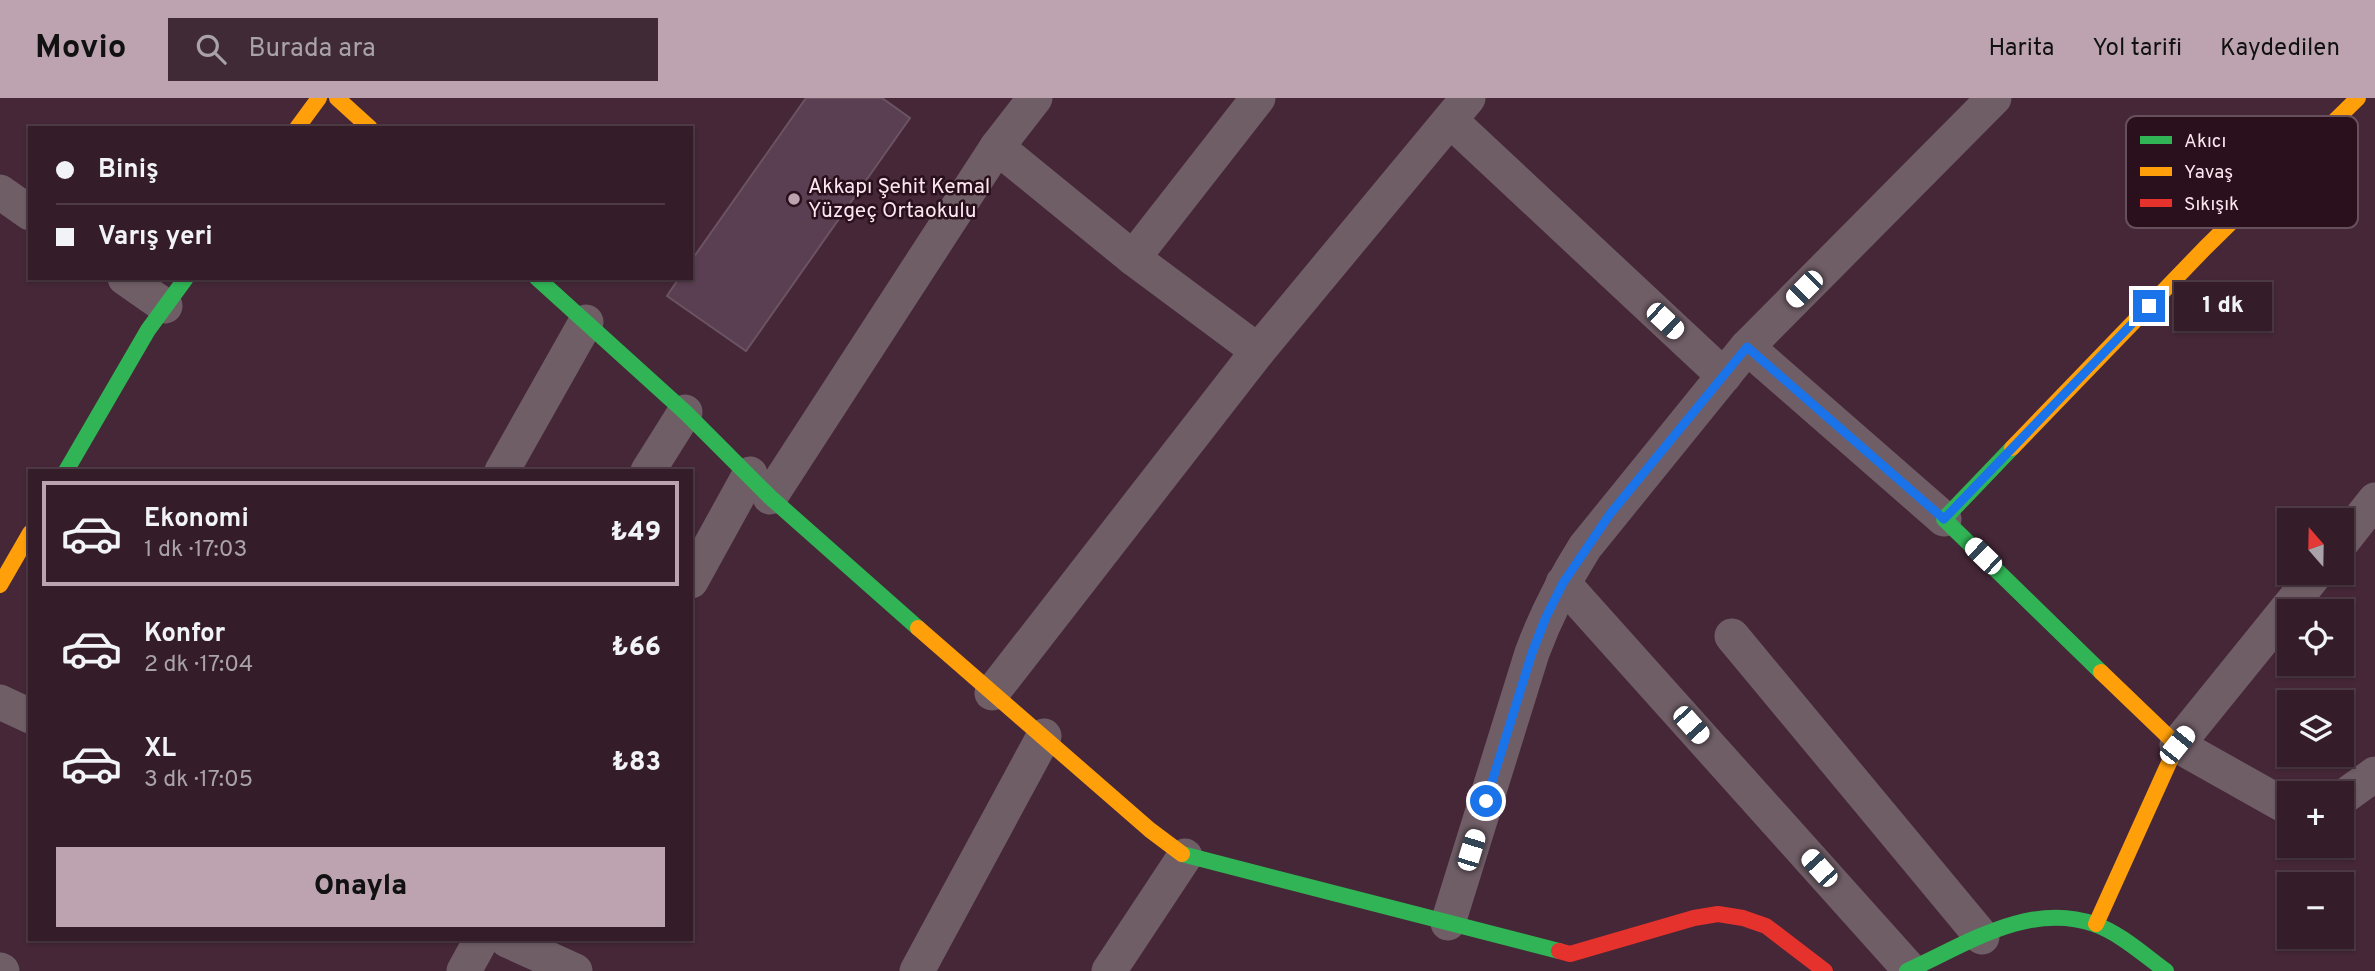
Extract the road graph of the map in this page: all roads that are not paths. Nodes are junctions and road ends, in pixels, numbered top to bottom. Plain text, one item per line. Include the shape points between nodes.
1 (319, 98) edge
2 (337, 98) edge
3 (1035, 98) edge
4 (1258, 98) edge
5 (1994, 98) edge
6 (2358, 98) edge
7 (1459, 109) edge
8 (2340, 116) edge
9 (298, 126) edge
10 (368, 126) edge
11 (997, 147) junction
12 (0, 192) edge
13 (28, 212) edge
14 (2225, 228) edge
15 (1133, 258) junction
16 (128, 280) edge
17 (185, 280) edge
18 (539, 280) edge
19 (166, 306) junction
20 (586, 322) junction
21 (1747, 347) junction
22 (1258, 351) junction
23 (1724, 376) junction
24 (685, 412) junction
25 (67, 469) edge
26 (503, 469) edge
27 (649, 469) edge
28 (760, 486) junction
29 (2375, 500) edge
30 (1944, 519) junction
31 (2354, 527) edge
32 (28, 536) edge
33 (693, 577) edge
34 (1563, 583) junction
35 (0, 584) edge
36 (2306, 585) edge
37 (1732, 636) dead end
38 (992, 694) junction
39 (0, 702) edge
40 (28, 715) edge
41 (1044, 736) junction
42 (2177, 745) junction
43 (2375, 774) edge
44 (2354, 789) edge
45 (2277, 801) edge
46 (1185, 856) junction
47 (1448, 923) junction
48 (2096, 925) junction
49 (1982, 937) junction
50 (480, 941) edge
51 (509, 941) edge
52 (1577, 962) edge
53 (1909, 970) edge
54 (464, 971) edge
55 (575, 971) edge
56 (917, 971) edge
57 (1109, 971) edge
58 (1825, 971) edge
59 (2166, 971) edge

1 - 9 street
2 - 10 street
3 - 11 street
4 - 15 street
5 - 21 street
6 - 8 street
7 - 22 street
7 - 23 street
11 - 15 street
11 - 28 street
12 - 13 street
14 - 30 street
15 - 22 street
16 - 19 street
17 - 19 street
18 - 20 street
19 - 25 street
20 - 24 street
20 - 26 street
21 - 23 street
21 - 30 street
22 - 38 street
23 - 34 street via 1610,514
24 - 27 street
24 - 28 street
28 - 33 street
28 - 38 street
29 - 31 street
30 - 42 street
32 - 35 street
34 - 47 street via 1532,653
34 - 53 street
36 - 42 street
37 - 49 street
38 - 41 street
39 - 40 street
41 - 46 street
41 - 56 street
42 - 45 street
42 - 48 street
43 - 44 street
46 - 47 street
46 - 57 street
47 - 52 street
48 - 49 street via 2043,917
48 - 59 street
49 - 53 street
50 - 54 street
51 - 55 street
52 - 58 street via 1694,918 1718,914 1766,926

